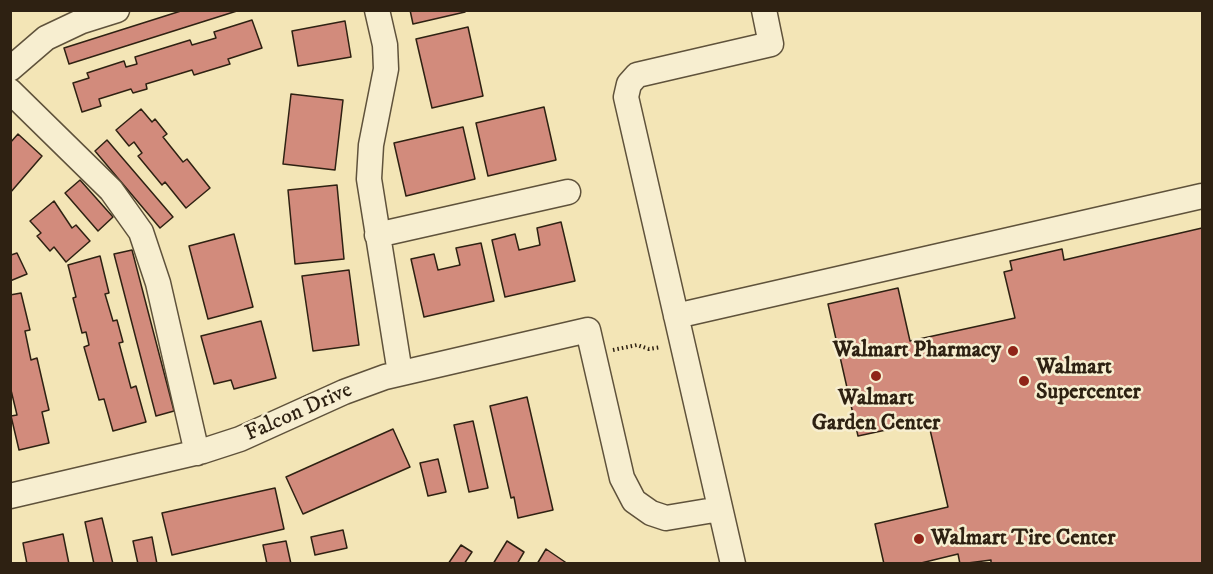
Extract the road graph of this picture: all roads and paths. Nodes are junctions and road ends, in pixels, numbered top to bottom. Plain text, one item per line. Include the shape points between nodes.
1 (117, 10) edge
2 (377, 10) edge
3 (764, 10) edge
4 (10, 69) edge
5 (10, 91) edge
6 (568, 192) dead end
7 (1203, 196) edge
8 (377, 235) junction
9 (676, 316) junction
10 (670, 345) dead end
11 (609, 351) dead end
12 (400, 373) junction
13 (197, 453) junction
14 (10, 496) edge
15 (720, 509) junction
16 (733, 564) edge

1 - 4 street via 46,38
2 - 8 street via 387,69 371,145 369,179
3 - 9 street via 771,44 637,75 629,84 626,97
5 - 13 street via 111,190 141,232 158,283
6 - 8 street
7 - 9 street
8 - 12 street
9 - 15 street
10 - 11 path via 650,349 637,345
12 - 13 street, Falcon Drive
12 - 15 street, Falcon Drive via 588,330 622,478 634,501 666,518
13 - 14 street, Falcon Drive
15 - 16 street

